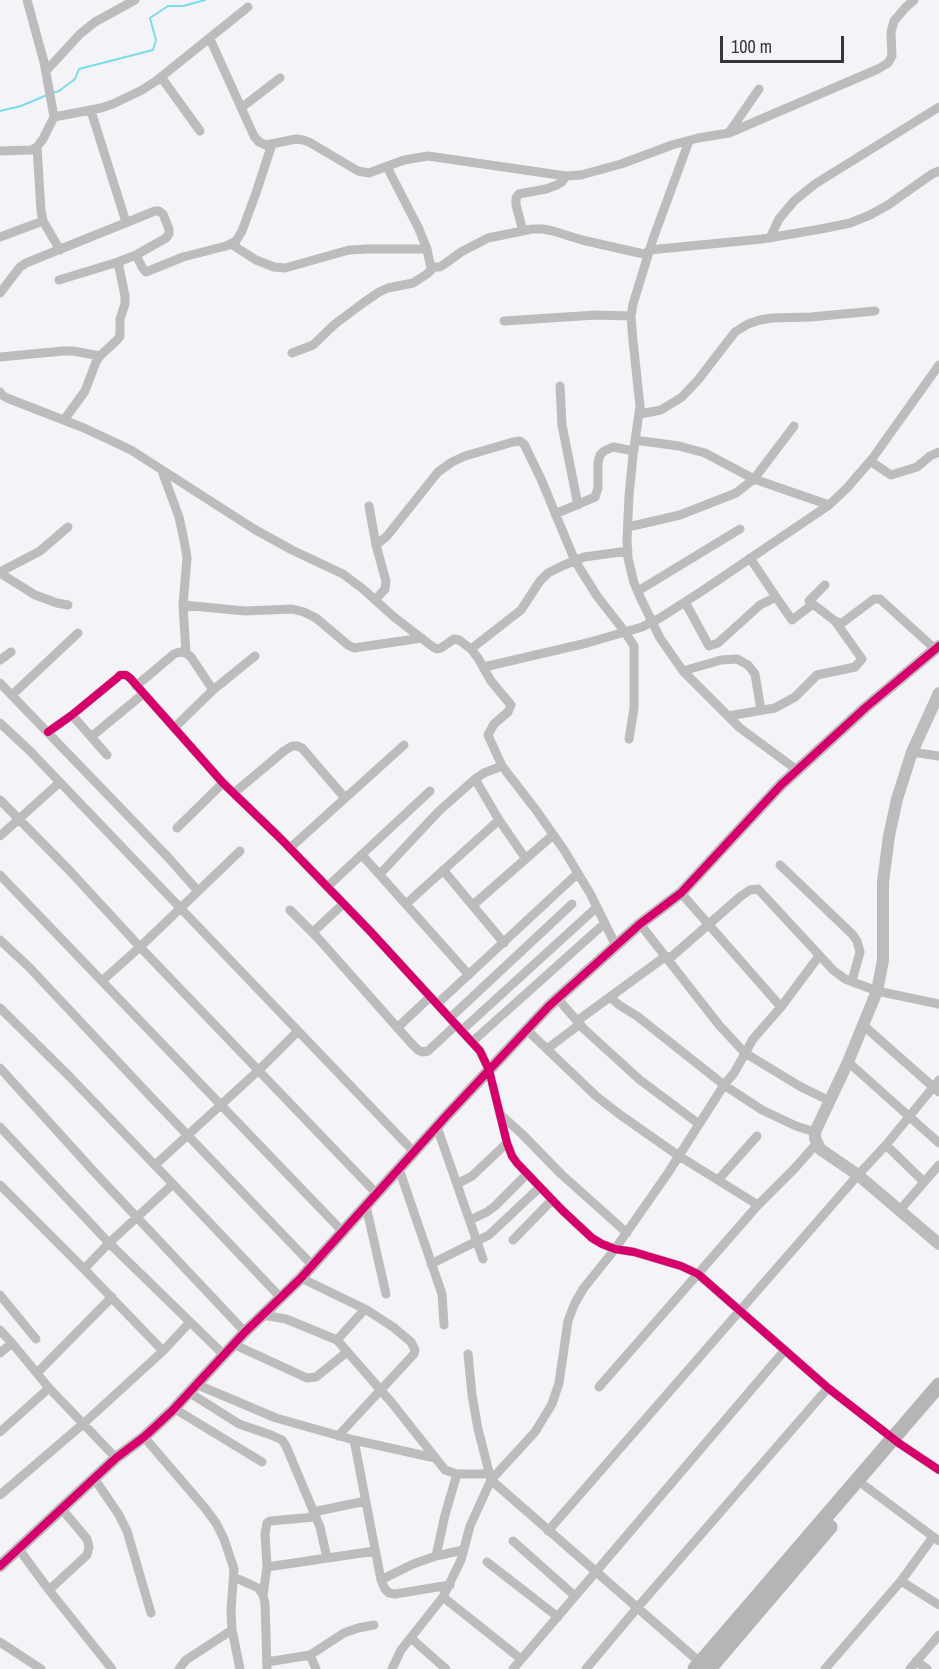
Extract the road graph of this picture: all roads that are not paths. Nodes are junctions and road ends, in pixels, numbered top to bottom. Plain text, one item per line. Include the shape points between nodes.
1 (27, 0) edge
2 (135, 0) edge
3 (914, 0) edge
4 (248, 7) dead end
5 (210, 39) junction
6 (46, 71) junction
7 (161, 77) junction
8 (280, 78) dead end
9 (759, 89) dead end
10 (939, 107) edge
11 (241, 108) junction
12 (91, 111) junction
13 (54, 117) junction
14 (200, 131) dead end
15 (729, 133) junction
16 (689, 141) junction
17 (272, 144) junction
18 (37, 147) junction
19 (0, 151) edge
20 (387, 167) junction
21 (939, 171) edge
22 (566, 176) junction
23 (43, 221) junction
24 (126, 222) junction
25 (523, 231) junction
26 (0, 237) edge
27 (770, 238) junction
28 (231, 244) junction
29 (427, 249) junction
30 (60, 250) junction
31 (649, 252) junction
32 (136, 255) junction
33 (118, 262) junction
34 (434, 267) junction
35 (59, 280) dead end
36 (0, 293) edge
37 (875, 310) dead end
38 (631, 316) junction
39 (504, 321) dead end
40 (292, 353) dead end
41 (100, 356) junction
42 (0, 357) edge
43 (939, 365) edge
44 (560, 386) dead end
45 (0, 392) edge
46 (13, 400) junction
47 (0, 403) edge
48 (640, 414) junction
49 (64, 420) junction
50 (794, 426) dead end
51 (635, 440) junction
52 (634, 451) junction
53 (939, 452) edge
54 (870, 461) junction
55 (162, 471) junction
56 (754, 479) junction
57 (578, 505) junction
58 (829, 505) junction
59 (369, 506) dead end
60 (555, 514) junction
61 (628, 527) junction
62 (68, 528) dead end
63 (740, 529) dead end
64 (376, 545) junction
65 (628, 551) junction
66 (750, 558) junction
67 (575, 561) junction
68 (0, 573) edge
69 (825, 585) dead end
70 (638, 591) junction
71 (776, 597) junction
72 (375, 600) junction
73 (685, 602) junction
74 (813, 604) junction
75 (68, 605) dead end
76 (183, 605) junction
77 (835, 621) junction
78 (652, 622) junction
79 (625, 632) junction
80 (78, 633) dead end
81 (422, 638) junction
82 (937, 648) edge
83 (471, 649) junction
84 (11, 652) dead end
85 (186, 653) junction
86 (255, 656) dead end
87 (0, 660) edge
88 (484, 668) junction
89 (682, 670) junction
90 (0, 682) edge
91 (136, 686) junction
92 (213, 690) junction
93 (939, 693) edge
94 (12, 694) junction
95 (143, 694) junction
96 (761, 710) junction
97 (72, 715) junction
98 (728, 716) junction
99 (0, 723) edge
100 (174, 728) junction
101 (48, 732) junction
102 (91, 737) junction
103 (629, 739) dead end
104 (404, 746) dead end
105 (912, 752) junction
106 (106, 755) dead end
107 (939, 756) edge
108 (502, 766) junction
109 (797, 770) junction
110 (475, 779) junction
111 (59, 783) junction
112 (223, 783) junction
113 (430, 791) dead end
114 (234, 793) junction
115 (345, 798) junction
116 (0, 800) edge
117 (20, 819) junction
118 (499, 820) junction
119 (177, 828) dead end
120 (553, 835) junction
121 (0, 836) edge
122 (290, 848) junction
123 (240, 851) dead end
124 (362, 855) junction
125 (525, 859) junction
126 (780, 865) dead end
127 (443, 870) junction
128 (578, 873) junction
129 (380, 874) junction
130 (0, 875) edge
131 (327, 887) junction
132 (197, 890) junction
133 (681, 893) junction
134 (343, 904) junction
135 (406, 904) junction
136 (572, 904) dead end
137 (473, 905) junction
138 (597, 907) junction
139 (180, 908) junction
140 (290, 910) dead end
141 (605, 923) junction
142 (640, 924) junction
143 (709, 925) junction
144 (313, 932) junction
145 (0, 940) edge
146 (504, 943) junction
147 (616, 946) junction
148 (140, 947) junction
149 (819, 956) junction
150 (667, 958) junction
151 (469, 975) junction
152 (103, 980) junction
153 (852, 981) junction
154 (877, 991) junction
155 (430, 997) junction
156 (610, 997) junction
157 (558, 999) junction
158 (939, 1004) edge
159 (437, 1005) junction
160 (781, 1007) junction
161 (0, 1008) edge
162 (579, 1022) junction
163 (456, 1025) junction
164 (863, 1025) junction
165 (397, 1028) junction
166 (527, 1030) junction
167 (297, 1032) junction
168 (471, 1042) junction
169 (547, 1049) junction
170 (746, 1053) junction
171 (848, 1062) junction
172 (0, 1068) edge
173 (259, 1070) junction
174 (489, 1070) junction
175 (724, 1085) junction
176 (937, 1086) edge
177 (830, 1101) junction
178 (222, 1104) junction
179 (499, 1113) junction
180 (910, 1117) junction
181 (699, 1124) junction
182 (437, 1127) junction
183 (1, 1129) edge
184 (187, 1135) junction
185 (758, 1136) dead end
186 (816, 1137) junction
187 (507, 1143) junction
188 (939, 1143) edge
189 (886, 1145) junction
190 (414, 1152) junction
191 (679, 1156) junction
192 (155, 1165) junction
193 (939, 1165) edge
194 (399, 1169) junction
195 (527, 1174) junction
196 (858, 1175) junction
197 (718, 1180) junction
198 (924, 1182) junction
199 (173, 1184) junction
200 (457, 1184) junction
201 (0, 1185) edge
202 (540, 1187) junction
203 (377, 1194) junction
204 (552, 1200) junction
205 (758, 1205) junction
206 (366, 1206) junction
207 (899, 1211) junction
208 (138, 1218) junction
209 (470, 1220) junction
210 (343, 1232) junction
211 (627, 1233) junction
212 (513, 1240) dead end
213 (477, 1241) junction
214 (109, 1243) junction
215 (939, 1244) edge
216 (615, 1249) junction
217 (483, 1258) dead end
218 (431, 1264) junction
219 (312, 1265) junction
220 (84, 1269) junction
221 (698, 1274) junction
222 (301, 1278) junction
223 (386, 1294) dead end
224 (0, 1295) edge
225 (112, 1297) junction
226 (281, 1298) junction
227 (365, 1309) junction
228 (740, 1310) junction
229 (262, 1315) junction
230 (190, 1322) junction
231 (444, 1325) dead end
232 (0, 1330) edge
233 (245, 1332) junction
234 (36, 1339) dead end
235 (337, 1340) junction
236 (12, 1343) junction
237 (233, 1344) junction
238 (785, 1350) junction
239 (163, 1351) junction
240 (347, 1352) junction
241 (0, 1353) edge
242 (468, 1354) dead end
243 (224, 1355) junction
244 (37, 1373) junction
245 (939, 1385) edge
246 (599, 1387) dead end
247 (49, 1388) junction
248 (828, 1388) junction
249 (194, 1389) junction
250 (380, 1390) junction
251 (939, 1399) edge
252 (175, 1408) junction
253 (83, 1424) junction
254 (0, 1432) edge
255 (338, 1436) junction
256 (144, 1437) junction
257 (354, 1440) junction
258 (897, 1441) junction
259 (116, 1458) junction
260 (435, 1458) junction
261 (262, 1461) dead end
262 (939, 1470) edge
263 (457, 1474) junction
264 (490, 1477) junction
265 (94, 1478) junction
266 (865, 1486) junction
267 (0, 1495) edge
268 (366, 1501) junction
269 (61, 1508) junction
270 (314, 1515) junction
271 (548, 1531) junction
272 (936, 1539) edge
273 (513, 1541) dead end
274 (18, 1548) junction
275 (464, 1550) junction
276 (375, 1551) junction
277 (436, 1556) junction
278 (327, 1558) junction
279 (487, 1562) dead end
280 (0, 1566) edge
281 (267, 1567) junction
282 (596, 1572) junction
283 (234, 1577) junction
284 (381, 1580) junction
285 (901, 1581) junction
286 (450, 1585) junction
287 (49, 1590) junction
288 (263, 1595) junction
289 (575, 1596) junction
290 (443, 1597) junction
291 (939, 1605) edge
292 (637, 1608) junction
293 (151, 1613) dead end
294 (558, 1617) junction
295 (374, 1625) dead end
296 (232, 1630) junction
297 (939, 1635) edge
298 (411, 1638) junction
299 (0, 1642) edge
300 (310, 1655) junction
301 (521, 1659) junction
302 (913, 1665) edge
303 (267, 1666) edge
304 (703, 1668) edge
305 (41, 1669) edge
306 (112, 1669) edge
307 (179, 1669) edge
308 (240, 1669) edge
309 (316, 1669) edge
310 (392, 1669) edge
311 (446, 1669) edge
312 (513, 1669) edge
313 (586, 1669) edge
314 (825, 1669) edge
315 (927, 1669) edge

1 - 6 street
2 - 6 street via 95,22
3 - 15 street via 894,21 888,63
4 - 5 street
5 - 7 street
5 - 11 street
6 - 13 street
7 - 12 street via 142,90
7 - 14 street
8 - 11 street
9 - 15 street
10 - 27 street via 815,184 794,201
11 - 17 street via 258,142
12 - 13 street
12 - 24 street
13 - 18 street
15 - 16 street
16 - 22 street via 581,176
16 - 31 street
17 - 20 street via 303,140 358,171 369,173
17 - 28 street via 242,231
18 - 19 street
18 - 23 street
20 - 22 street via 428,156
20 - 29 street
21 - 27 street via 888,205 850,223
22 - 25 street via 557,185 519,194 516,205
23 - 26 street
23 - 30 street
24 - 30 street
24 - 32 street via 159,211 169,230 166,238
25 - 31 street via 543,229
25 - 34 street via 488,238
27 - 31 street
28 - 29 street via 256,260 285,268 349,250
28 - 32 street via 146,272
29 - 34 street
30 - 36 street via 26,262
31 - 38 street
32 - 33 street
33 - 35 street
33 - 41 street via 125,296 120,336
34 - 40 street via 413,283 379,292 313,345
37 - 48 street via 772,318 748,324 735,332 682,397 661,410
38 - 39 street
38 - 48 street
41 - 42 street via 63,351
41 - 49 street via 86,391
43 - 54 street
44 - 57 street via 562,425
45 - 46 street
46 - 47 street
46 - 49 street
48 - 51 street
49 - 55 street via 131,450
50 - 56 street
51 - 52 street
51 - 56 street via 705,453
52 - 57 street via 613,447 604,451 598,463 597,494
52 - 61 street
53 - 54 street via 917,467 891,475
54 - 58 street
55 - 72 street via 254,529 343,574
55 - 76 street via 184,540
56 - 58 street
56 - 61 street via 736,493 712,503
57 - 60 street
58 - 66 street
59 - 64 street
60 - 64 street via 528,450 520,441 513,442 465,456 438,472
60 - 67 street
61 - 65 street
62 - 68 street via 40,551
63 - 70 street
64 - 72 street via 386,585
65 - 67 street
65 - 70 street
66 - 71 street
66 - 73 street
67 - 79 street
67 - 83 street via 548,573 521,610
68 - 75 street via 35,595
69 - 74 street via 809,601
70 - 78 street
71 - 73 street via 709,646
71 - 74 street via 792,620
72 - 81 street
73 - 78 street
74 - 77 street
76 - 81 street via 304,612 354,648
76 - 85 street
77 - 82 street via 842,622 874,598 880,599
77 - 96 street via 862,659 855,667 817,675 795,697 775,708
78 - 79 street
78 - 89 street
79 - 88 street
79 - 103 street via 634,646 634,708
80 - 94 street
81 - 83 street via 437,649 454,639
82 - 109 street
83 - 88 street
84 - 87 street
85 - 91 street via 174,654
85 - 92 street
86 - 92 street
88 - 108 street via 512,705 488,735
89 - 96 street via 737,659 755,674
89 - 98 street
90 - 94 street
91 - 95 street
91 - 97 street via 126,675 120,675
92 - 100 street
93 - 105 street
94 - 101 street
95 - 100 street
95 - 102 street
96 - 98 street
97 - 101 street
97 - 102 street
98 - 109 street
99 - 111 street
100 - 112 street
101 - 132 street
102 - 106 street
104 - 115 street
105 - 107 street
105 - 154 street via 889,836 883,882 883,960
108 - 110 street
108 - 120 street
109 - 133 street
110 - 118 street
110 - 129 street
111 - 117 street
111 - 139 street
112 - 114 street
112 - 119 street
113 - 124 street
114 - 115 street via 284,751 297,746
114 - 122 street
115 - 122 street
116 - 117 street
117 - 121 street
117 - 148 street
118 - 125 street
118 - 127 street
120 - 125 street
120 - 128 street
122 - 131 street
123 - 132 street
124 - 129 street
124 - 131 street
125 - 137 street
126 - 153 street via 857,941 860,952
127 - 135 street
127 - 137 street
128 - 138 street
128 - 146 street
129 - 135 street
130 - 152 street
131 - 134 street
132 - 139 street
133 - 142 street
133 - 143 street
134 - 144 street
134 - 155 street
135 - 151 street
136 - 163 street
137 - 146 street
138 - 141 street
138 - 163 street
139 - 148 street
139 - 167 street
140 - 144 street
141 - 147 street
141 - 168 street
142 - 147 street
142 - 150 street
143 - 149 street via 741,896 758,890
143 - 150 street
143 - 160 street
144 - 165 street
145 - 184 street
146 - 151 street
147 - 157 street
148 - 152 street
148 - 173 street
149 - 153 street
149 - 160 street
150 - 156 street
150 - 170 street
151 - 159 street
152 - 178 street
153 - 154 street
154 - 158 street
154 - 164 street
155 - 159 street
155 - 165 street
156 - 162 street
156 - 175 street
157 - 162 street
157 - 166 street
159 - 163 street
160 - 170 street
161 - 192 street
162 - 169 street
162 - 181 street via 640,1080
163 - 165 street via 423,1053
163 - 168 street
164 - 171 street
164 - 176 street
166 - 169 street
166 - 174 street
167 - 173 street
167 - 190 street
168 - 174 street
169 - 191 street via 596,1096
170 - 175 street
170 - 177 street
171 - 177 street
171 - 180 street
172 - 208 street
173 - 178 street
173 - 203 street
174 - 179 street
174 - 182 street
175 - 181 street
175 - 186 street via 762,1110
176 - 180 street
177 - 186 street
178 - 184 street
178 - 210 street
179 - 187 street
179 - 211 street
180 - 188 street
180 - 189 street
181 - 191 street
182 - 190 street
182 - 200 street
183 - 214 street
184 - 192 street
184 - 219 street
185 - 197 street
186 - 196 street via 820,1149
186 - 205 street via 795,1168
187 - 195 street
187 - 200 street via 472,1176
189 - 196 street
189 - 198 street
190 - 194 street
191 - 197 street
191 - 211 street
192 - 199 street
193 - 198 street
194 - 203 street
194 - 218 street
195 - 202 street
195 - 209 street via 495,1206
196 - 207 street
196 - 228 street
197 - 205 street
198 - 207 street
199 - 208 street
199 - 226 street
200 - 209 street
201 - 220 street
202 - 204 street
202 - 213 street via 494,1231
203 - 206 street
204 - 212 street
204 - 216 street via 592,1238
205 - 221 street
206 - 210 street
206 - 223 street
207 - 215 street
208 - 214 street
208 - 233 street
209 - 213 street
210 - 219 street
211 - 216 street
213 - 217 street
213 - 218 street
214 - 220 street
214 - 230 street
216 - 221 street
216 - 264 street via 574,1305 559,1383 544,1419
218 - 231 street via 442,1294
219 - 222 street
220 - 225 street
221 - 228 street
221 - 246 street
222 - 226 street
222 - 227 street
224 - 234 street
225 - 239 street
225 - 244 street
226 - 229 street
227 - 235 street
227 - 250 street via 404,1335 415,1350
228 - 238 street
228 - 271 street
229 - 233 street
229 - 235 street via 286,1319
230 - 239 street
230 - 243 street
232 - 236 street
233 - 237 street
235 - 240 street
236 - 241 street
236 - 244 street
237 - 240 street via 307,1378 316,1377
237 - 243 street
238 - 248 street
238 - 282 street
239 - 253 street
240 - 250 street
242 - 264 street via 476,1418
243 - 249 street
244 - 247 street
245 - 258 main road
247 - 253 street
247 - 254 street
248 - 258 street
248 - 292 street
249 - 252 street
249 - 255 street
249 - 270 street via 239,1424 282,1440
250 - 255 street
250 - 260 street
251 - 258 main road
252 - 256 street
252 - 261 street
253 - 259 street
253 - 267 street
255 - 257 street
256 - 259 street
256 - 283 street via 216,1523 231,1558
257 - 260 street
257 - 268 street
258 - 262 street
258 - 266 main road
258 - 304 main road
259 - 265 street
260 - 263 street via 445,1470
263 - 264 street
263 - 277 street
264 - 271 street
264 - 275 street
265 - 269 street
265 - 293 street via 127,1531
266 - 272 street
266 - 304 main road
268 - 270 street
268 - 276 street
269 - 274 street
269 - 287 street via 87,1539 89,1547 87,1555
270 - 278 street
270 - 281 street via 267,1523
271 - 282 street
272 - 285 street
273 - 289 street
274 - 280 street
274 - 287 street
275 - 277 street
275 - 286 street
276 - 278 street
276 - 284 street
277 - 284 street
278 - 281 street
279 - 294 street
281 - 288 street
282 - 289 street
282 - 292 street
283 - 288 street via 258,1588
283 - 296 street
284 - 286 street via 389,1593 395,1594
285 - 291 street
285 - 314 street
286 - 290 street
287 - 306 street
288 - 303 street
289 - 294 street
290 - 298 street
290 - 301 street
292 - 304 street
292 - 313 street
294 - 301 street
295 - 300 street via 344,1634
296 - 307 street via 186,1660
296 - 308 street
297 - 302 street
298 - 310 street
298 - 311 street
299 - 305 street
300 - 303 street
300 - 309 street
301 - 312 street
302 - 315 street

